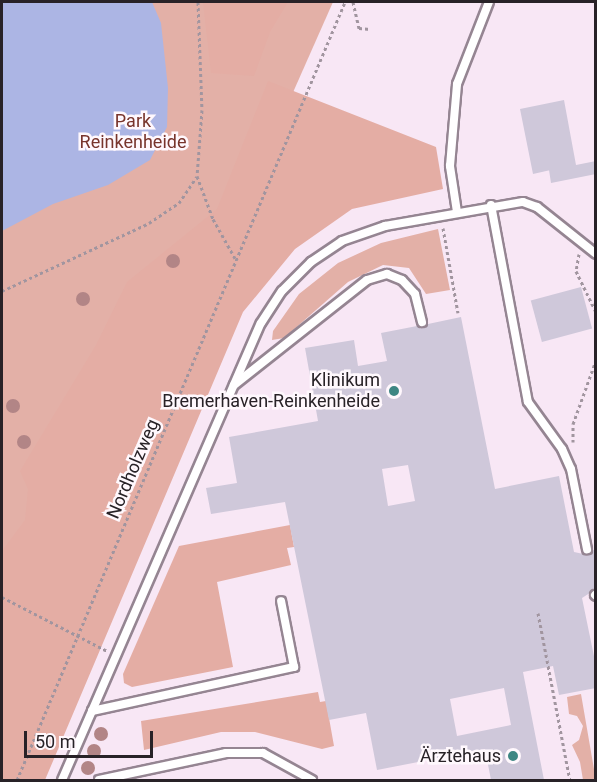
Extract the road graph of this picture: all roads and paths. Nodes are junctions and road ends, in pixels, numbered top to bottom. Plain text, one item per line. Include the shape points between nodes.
1 (198, 2) edge
2 (345, 2) edge
3 (352, 2) edge
4 (489, 2) edge
5 (370, 29) dead end
6 (196, 176) junction
7 (491, 205) junction
8 (456, 212) junction
9 (441, 214) junction
10 (581, 243) junction
11 (596, 254) edge
12 (236, 260) junction
13 (2, 291) edge
14 (596, 312) edge
15 (458, 313) dead end
16 (422, 322) dead end
17 (596, 360) edge
18 (231, 387) junction
19 (573, 444) dead end
20 (587, 549) dead end
21 (2, 597) edge
22 (281, 601) dead end
23 (538, 613) dead end
24 (78, 634) junction
25 (115, 656) junction
26 (92, 711) junction
27 (16, 780) edge
28 (62, 780) edge
29 (99, 780) edge
30 (312, 780) edge
31 (570, 780) edge

1 - 6 path via 202,110
2 - 12 path, Nordholzweg
3 - 5 path via 359,28
4 - 8 lane via 457,84 450,166
6 - 12 path via 213,219
6 - 13 path via 179,203 149,223
7 - 8 lane
7 - 10 lane via 523,202 537,207
7 - 20 lane via 528,402 562,449 571,469
8 - 9 lane
9 - 15 path
9 - 18 lane via 385,226 342,241 311,262 282,291 261,323
10 - 11 lane
10 - 14 path via 576,271
12 - 24 path, Nordholzweg
16 - 18 lane via 415,294 402,280 387,274 367,280
17 - 19 path via 573,424
18 - 25 lane
21 - 24 path
22 - 26 lane via 294,668
23 - 31 path
24 - 25 path
24 - 27 path, Nordholzweg
25 - 26 lane
26 - 28 lane
29 - 30 lane via 215,755 254,753 263,753

